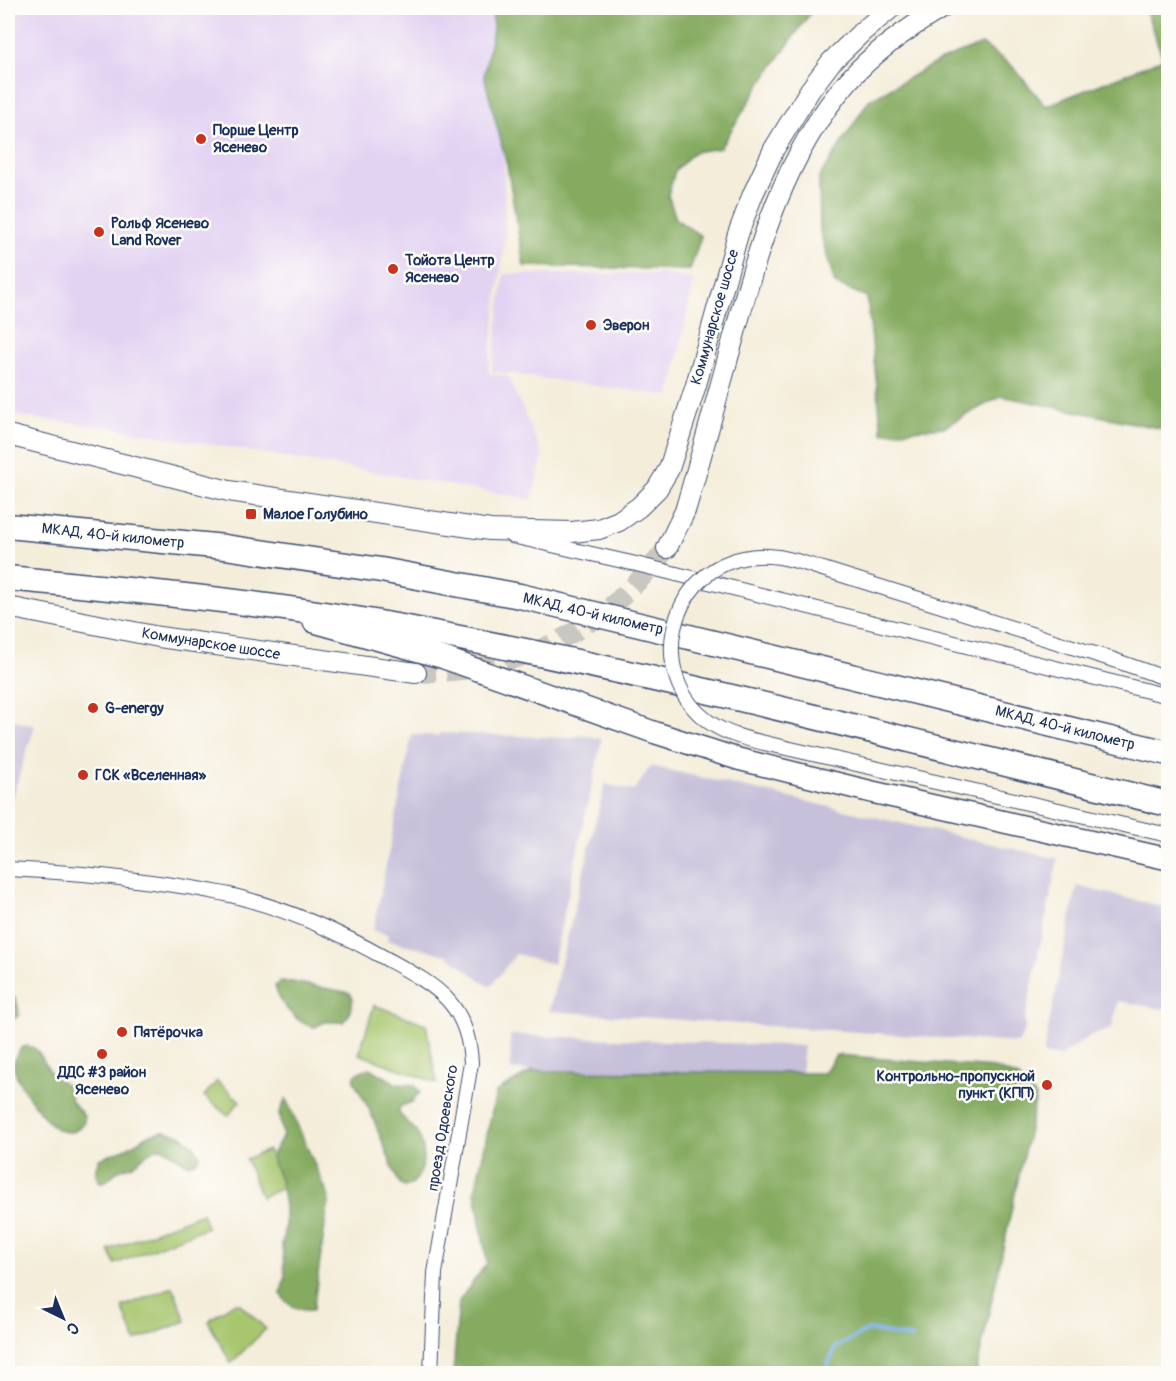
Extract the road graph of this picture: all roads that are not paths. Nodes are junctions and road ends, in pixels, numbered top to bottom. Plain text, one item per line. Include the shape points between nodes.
1 (891, 8) edge
2 (942, 8) edge
3 (8, 435) edge
4 (8, 526) edge
5 (490, 530) junction
6 (667, 548) tunnel mouth
7 (8, 578) edge
8 (244, 603) junction
9 (8, 607) edge
10 (416, 673) tunnel mouth
11 (1168, 679) edge
12 (1168, 696) edge
13 (1168, 753) edge
14 (1168, 804) edge
15 (1168, 835) edge
16 (1168, 859) edge
17 (8, 869) edge
18 (431, 1374) edge

1 - 5 main road, Коммунарское шоссе via 831,62 774,149 738,234 679,441 657,489 619,521 599,529
2 - 6 main road, Коммунарское шоссе via 879,51 850,80 796,160 761,243 687,502
3 - 5 main road, Коммунарское шоссе via 229,491
4 - 13 highway, МКАД, 40-й километр via 225,547 381,570 520,597
5 - 12 street
7 - 8 highway
8 - 14 highway via 535,653
8 - 16 main road via 444,658 738,759
9 - 10 main road, Коммунарское шоссе via 159,637
11 - 15 street, bridge via 774,556 758,555 726,563 699,580 680,606 671,645 678,684 696,711 736,736
17 - 18 street, проезд Одоевского via 158,883 258,902 348,937 419,976 452,1005 470,1042 471,1063 435,1273

